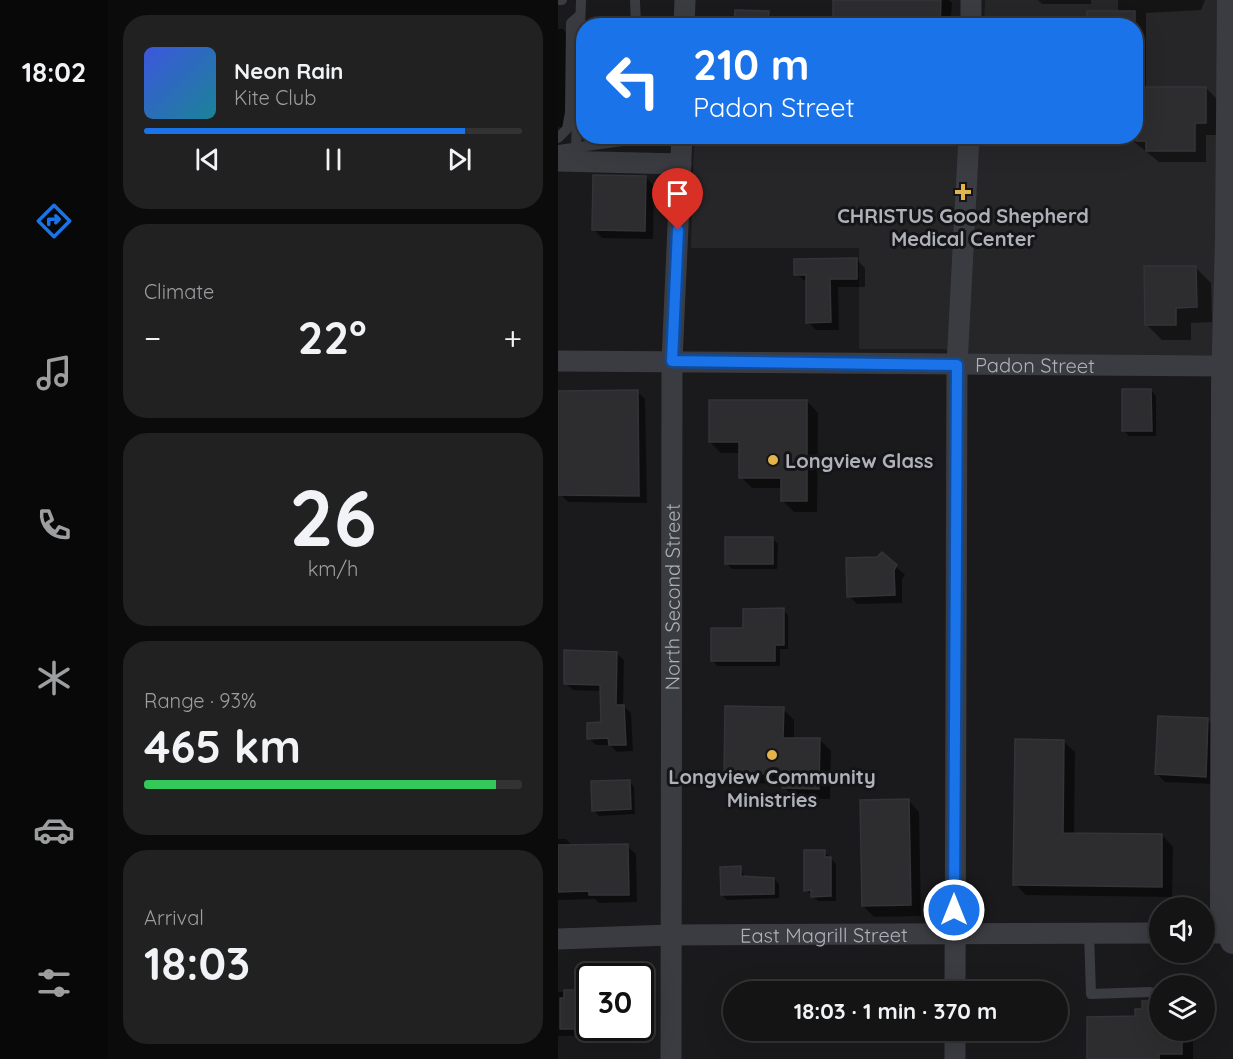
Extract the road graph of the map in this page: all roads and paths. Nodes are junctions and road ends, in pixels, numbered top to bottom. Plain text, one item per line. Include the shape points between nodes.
1 (581, 0) edge
2 (635, 0) edge
3 (685, 0) edge
4 (971, 0) edge
5 (1230, 0) edge
6 (580, 15) junction
7 (577, 18) edge
8 (580, 18) edge
9 (636, 18) edge
10 (684, 18) edge
11 (971, 18) edge
12 (576, 19) edge
13 (1231, 106) edge
14 (558, 138) edge
15 (576, 144) edge
16 (620, 144) edge
17 (682, 144) edge
18 (968, 144) edge
19 (576, 148) junction
20 (558, 150) edge
21 (603, 153) junction
22 (558, 161) edge
23 (681, 164) junction
24 (558, 361) edge
25 (672, 361) junction
26 (957, 365) junction
27 (1227, 379) edge
28 (1089, 933) junction
29 (1149, 933) edge
30 (954, 934) junction
31 (669, 935) junction
32 (1225, 935) edge
33 (558, 939) edge
34 (954, 981) edge
35 (1149, 992) edge
36 (955, 1041) edge
37 (671, 1059) edge
38 (955, 1059) edge

1 - 6 lane
2 - 9 lane
3 - 10 street
4 - 11 street
5 - 13 street
6 - 7 lane
6 - 8 lane
12 - 14 lane via 572,23 570,112 567,129
13 - 27 street
15 - 19 lane
16 - 21 lane
17 - 23 street, North Second Street
18 - 26 street
19 - 20 lane
19 - 21 lane
21 - 22 street
21 - 23 street
23 - 25 street, North Second Street
24 - 25 street, Padon Street
25 - 26 street, Padon Street
25 - 31 street, North Second Street
26 - 27 street, Padon Street
26 - 30 street
27 - 32 street via 1222,917
28 - 29 street, East Magrill Street
28 - 30 street, East Magrill Street
28 - 35 lane via 1092,994
30 - 31 street, East Magrill Street
30 - 34 street
31 - 33 street, East Magrill Street
31 - 37 street, North Second Street
36 - 38 street

